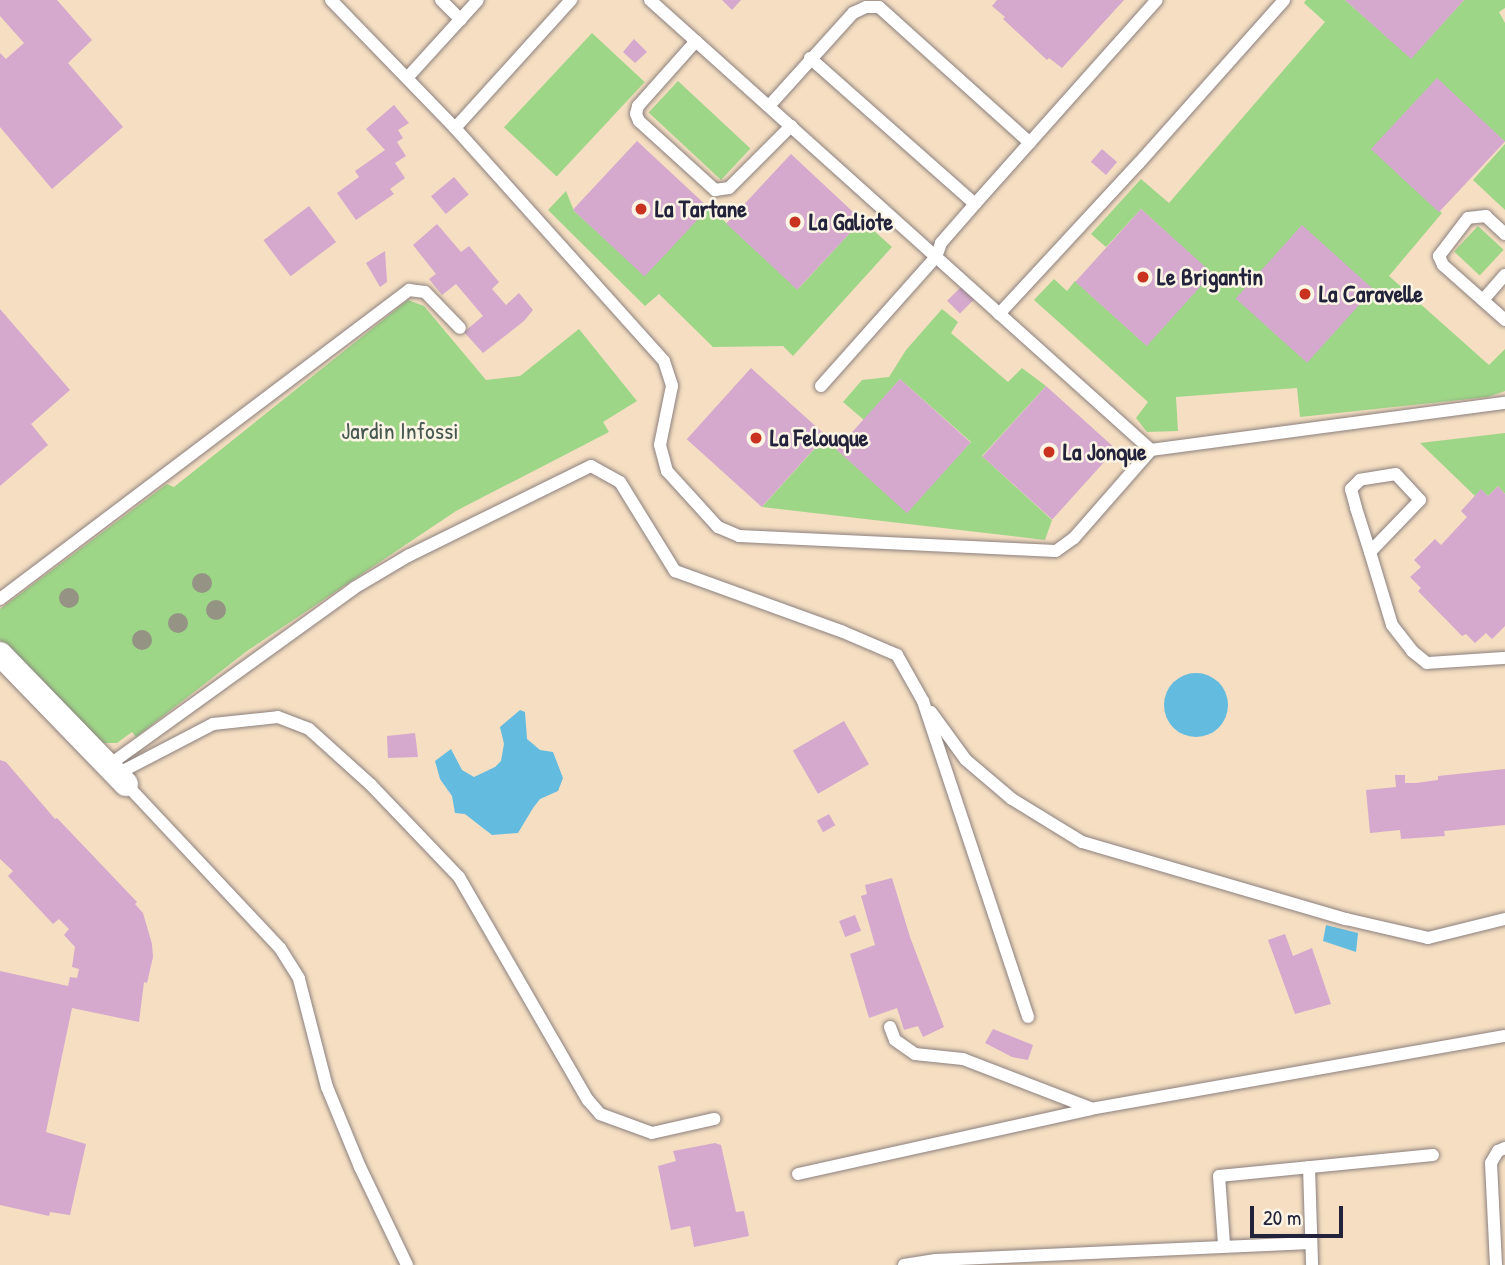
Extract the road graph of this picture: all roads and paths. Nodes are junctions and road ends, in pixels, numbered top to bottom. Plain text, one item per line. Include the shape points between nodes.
1 (331, 0) edge
2 (441, 0) edge
3 (478, 0) edge
4 (571, 0) edge
5 (650, 0) edge
6 (1157, 0) edge
7 (1284, 0) edge
8 (461, 20) junction
9 (696, 41) junction
10 (810, 58) junction
11 (407, 78) junction
12 (769, 106) junction
13 (791, 126) junction
14 (455, 128) junction
15 (1030, 144) junction
16 (975, 204) junction
17 (1505, 234) edge
18 (936, 257) junction
19 (1505, 275) edge
20 (1483, 300) junction
21 (999, 314) junction
22 (1505, 320) edge
23 (460, 328) dead end
24 (821, 386) dead end
25 (1505, 403) edge
26 (1152, 450) junction
27 (1370, 552) junction
28 (0, 599) edge
29 (0, 653) edge
30 (1505, 658) edge
31 (923, 701) junction
32 (118, 774) junction
33 (1505, 919) edge
34 (1028, 1017) dead end
35 (890, 1027) dead end
36 (1505, 1036) edge
37 (1090, 1108) junction
38 (714, 1119) dead end
39 (1505, 1148) edge
40 (1433, 1155) dead end
41 (1309, 1167) junction
42 (798, 1174) dead end
43 (1500, 1240) edge
44 (1311, 1242) junction
45 (1224, 1244) junction
46 (407, 1265) edge
47 (904, 1265) edge
48 (1312, 1265) edge
49 (1496, 1265) edge

1 - 11 lane
2 - 8 lane
3 - 8 lane
4 - 14 lane
5 - 9 lane
6 - 15 lane
7 - 21 lane
8 - 11 lane
9 - 12 lane
9 - 13 lane via 638,106 636,114 715,190 729,188
10 - 12 lane
10 - 15 lane via 853,13 879,7
10 - 16 lane
11 - 14 lane
12 - 13 lane
13 - 18 lane
14 - 26 lane via 664,361 672,386 660,445 667,471 718,527 739,536 1056,551 1074,538
15 - 16 lane
16 - 18 lane via 941,243
17 - 20 lane via 1486,216 1468,218 1439,256 1443,265
18 - 21 lane
18 - 24 lane
19 - 20 lane
20 - 22 lane
21 - 26 lane
23 - 28 lane via 425,292 409,290
25 - 26 lane
27 - 27 lane via 1420,500 1396,474 1360,480 1351,489
27 - 30 lane via 1392,625 1427,663
29 - 32 street
31 - 32 lane via 897,655 675,570 620,482 591,467 408,555 354,588
31 - 33 lane via 966,760 1012,799 1083,842 1346,919 1428,938
31 - 34 lane
32 - 38 lane via 213,724 278,717 309,729 372,785 459,877 600,1114 652,1133
32 - 46 lane via 280,948 299,979 327,1087
35 - 37 lane via 895,1040 915,1054 963,1059
36 - 37 lane
37 - 42 lane
39 - 43 lane via 1491,1163
40 - 41 lane
41 - 44 lane
41 - 45 lane via 1220,1176
43 - 49 lane
44 - 45 lane
44 - 48 lane
45 - 47 lane

